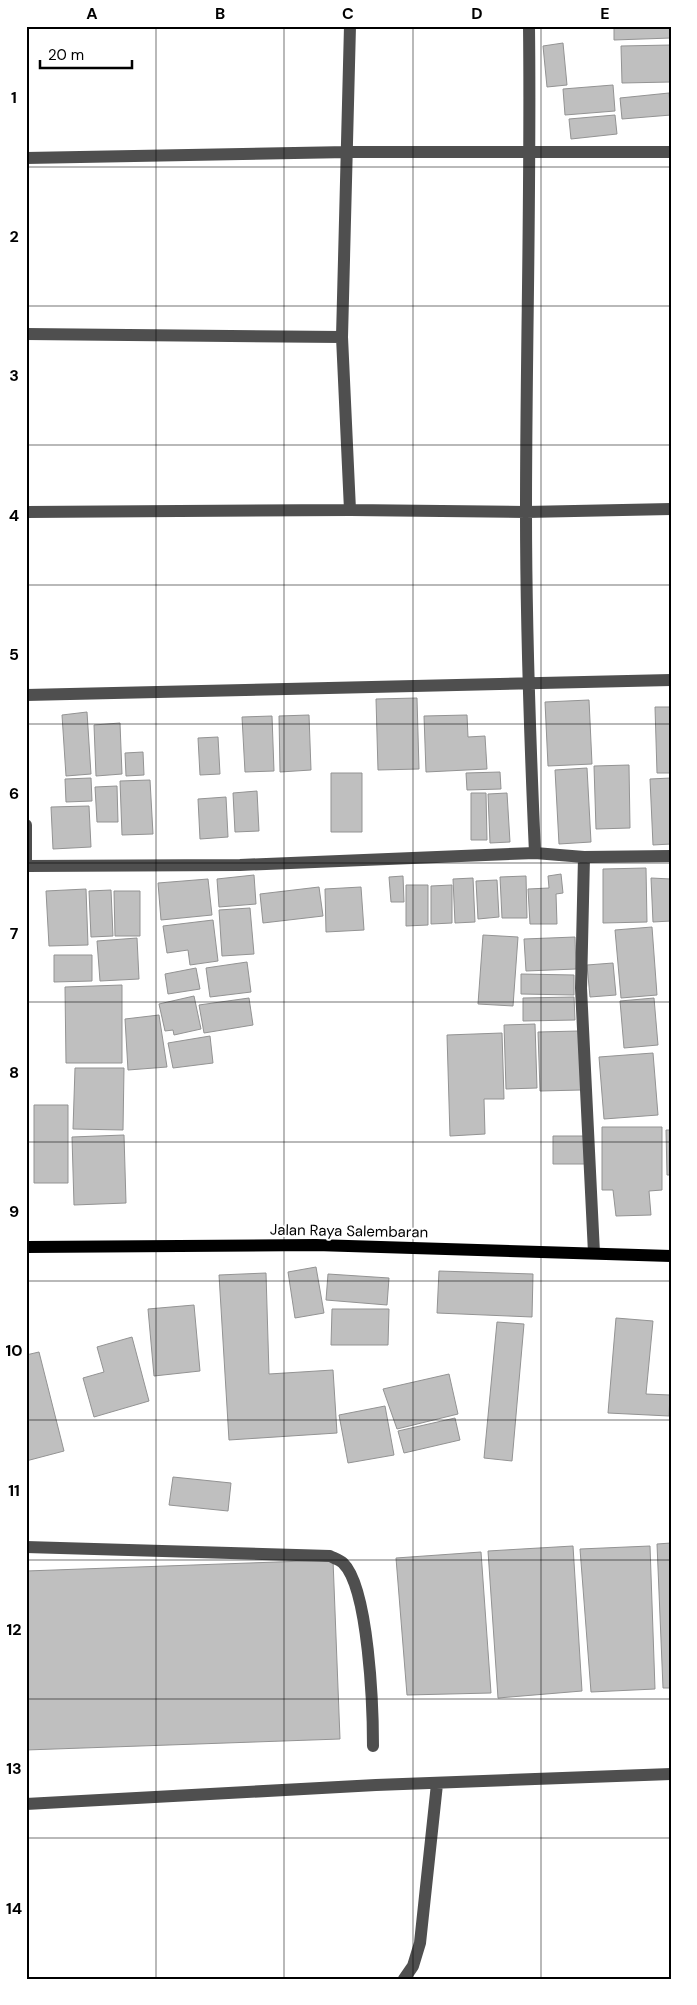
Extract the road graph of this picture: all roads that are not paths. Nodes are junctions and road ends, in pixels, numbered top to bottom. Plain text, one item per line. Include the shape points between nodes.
1 (350, 26) edge
2 (529, 26) edge
3 (348, 152) junction
4 (531, 152) junction
5 (671, 152) edge
6 (26, 158) edge
7 (26, 334) edge
8 (342, 337) junction
9 (671, 509) edge
10 (350, 510) junction
11 (26, 512) edge
12 (526, 512) junction
13 (671, 680) edge
14 (528, 682) junction
15 (26, 695) edge
16 (26, 826) edge
17 (536, 853) junction
18 (671, 856) edge
19 (584, 857) junction
20 (26, 865) edge
21 (26, 1247) edge
22 (594, 1253) junction
23 (671, 1256) edge
24 (26, 1547) edge
25 (374, 1746) dead end
26 (671, 1774) edge
27 (437, 1784) junction
28 (26, 1804) edge
29 (404, 1979) edge

1 - 3 street
2 - 4 street
3 - 4 street
3 - 6 street
3 - 8 street
4 - 5 street
4 - 12 street
7 - 8 street
8 - 10 street
9 - 12 street
10 - 11 street
10 - 12 street
12 - 14 street
13 - 14 street
14 - 15 street
14 - 17 street
16 - 20 street
17 - 19 street
17 - 20 street via 240,865
18 - 19 street
19 - 22 street via 582,988
21 - 22 main road, Jalan Raya Salembaran via 316,1245
22 - 23 main road, Jalan Raya Salembaran
24 - 25 street via 330,1556 343,1562 352,1575 359,1601 372,1682
26 - 27 street
27 - 28 street
27 - 29 street via 420,1943

